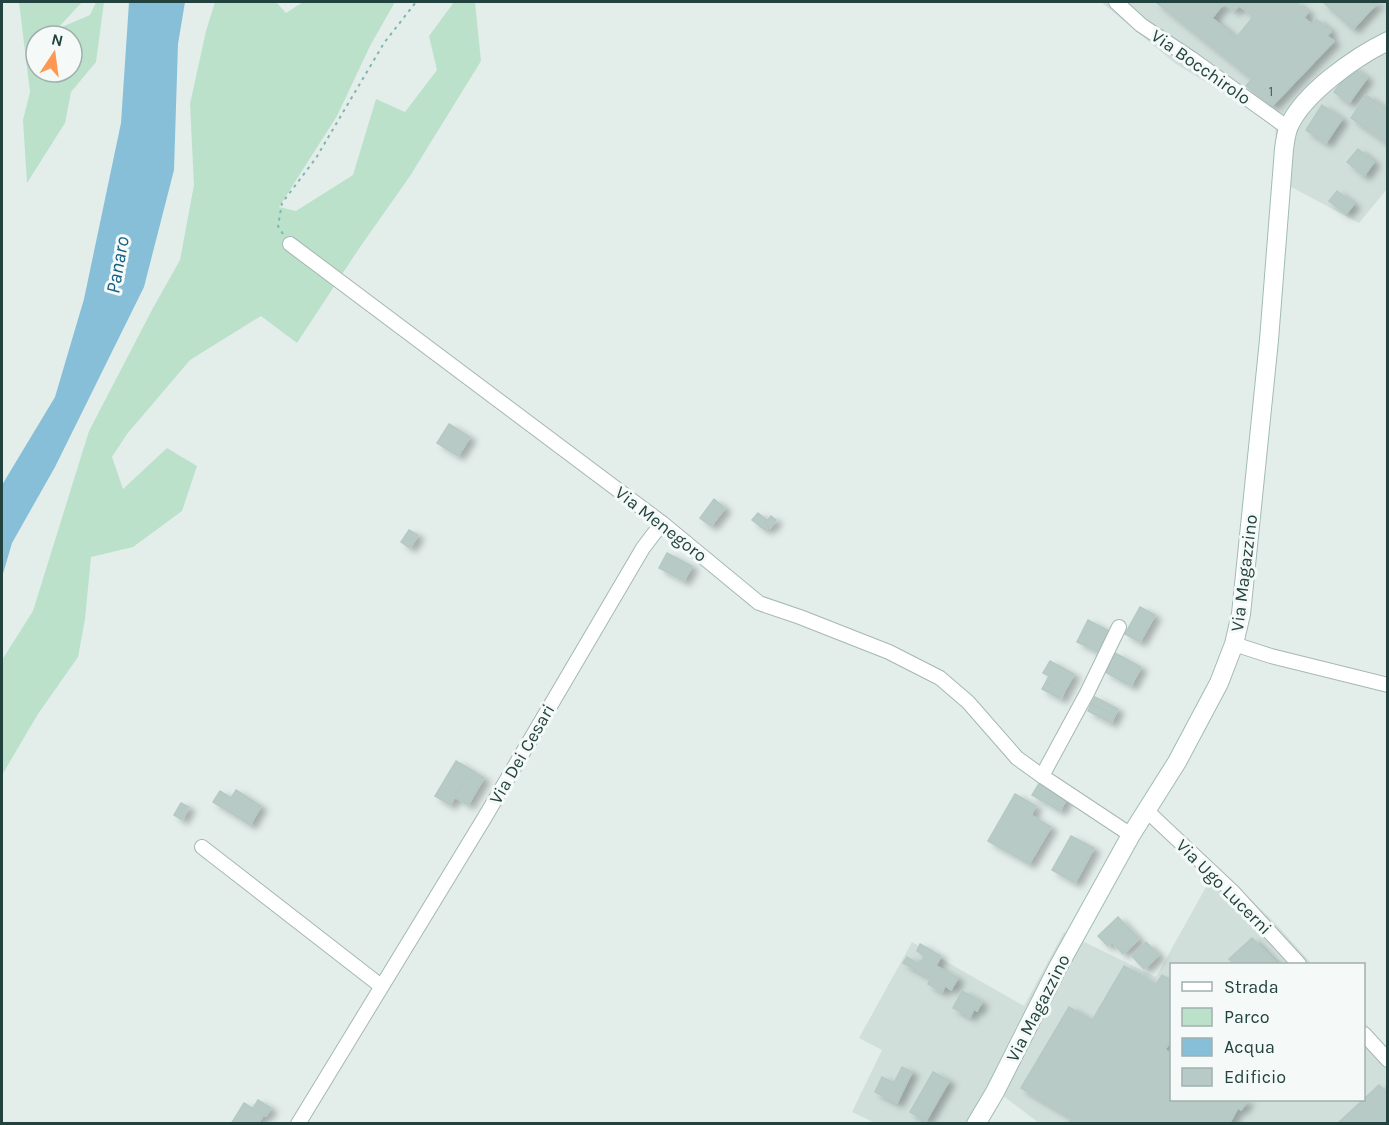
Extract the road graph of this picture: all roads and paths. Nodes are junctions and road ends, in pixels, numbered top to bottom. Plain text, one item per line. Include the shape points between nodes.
1 (416, 2) edge
2 (1116, 2) edge
3 (1388, 41) edge
4 (1288, 129) junction
5 (290, 244) joint
6 (662, 523) junction
7 (1119, 627) dead end
8 (1234, 644) junction
9 (1388, 685) edge
10 (1042, 776) junction
11 (1146, 811) junction
12 (1131, 835) junction
13 (202, 847) dead end
14 (1298, 963) edge
15 (381, 986) junction
16 (1365, 1035) edge
17 (1388, 1060) edge
18 (978, 1123) edge
19 (298, 1124) edge

1 - 5 path via 384,43 316,158 282,202 278,226
2 - 4 street, Via Bocchirolo via 1141,25
3 - 4 main road, Via Magazzino via 1325,82 1296,112
4 - 8 main road, Via Magazzino via 1248,549
5 - 6 street, Via Menegoro
6 - 10 street, Via Menegoro via 759,603 889,652 939,678 968,702 1017,758
6 - 15 street, Via Dei Cesari via 643,548
7 - 10 street
8 - 9 street
8 - 11 main road, Via Magazzino via 1219,683
10 - 12 street, Via Menegoro
11 - 12 main road, Via Magazzino
11 - 14 street, Via Ugo Lucerni via 1232,891
12 - 18 main road, Via Magazzino
13 - 15 street
15 - 19 street, Via Dei Cesari
16 - 17 street

